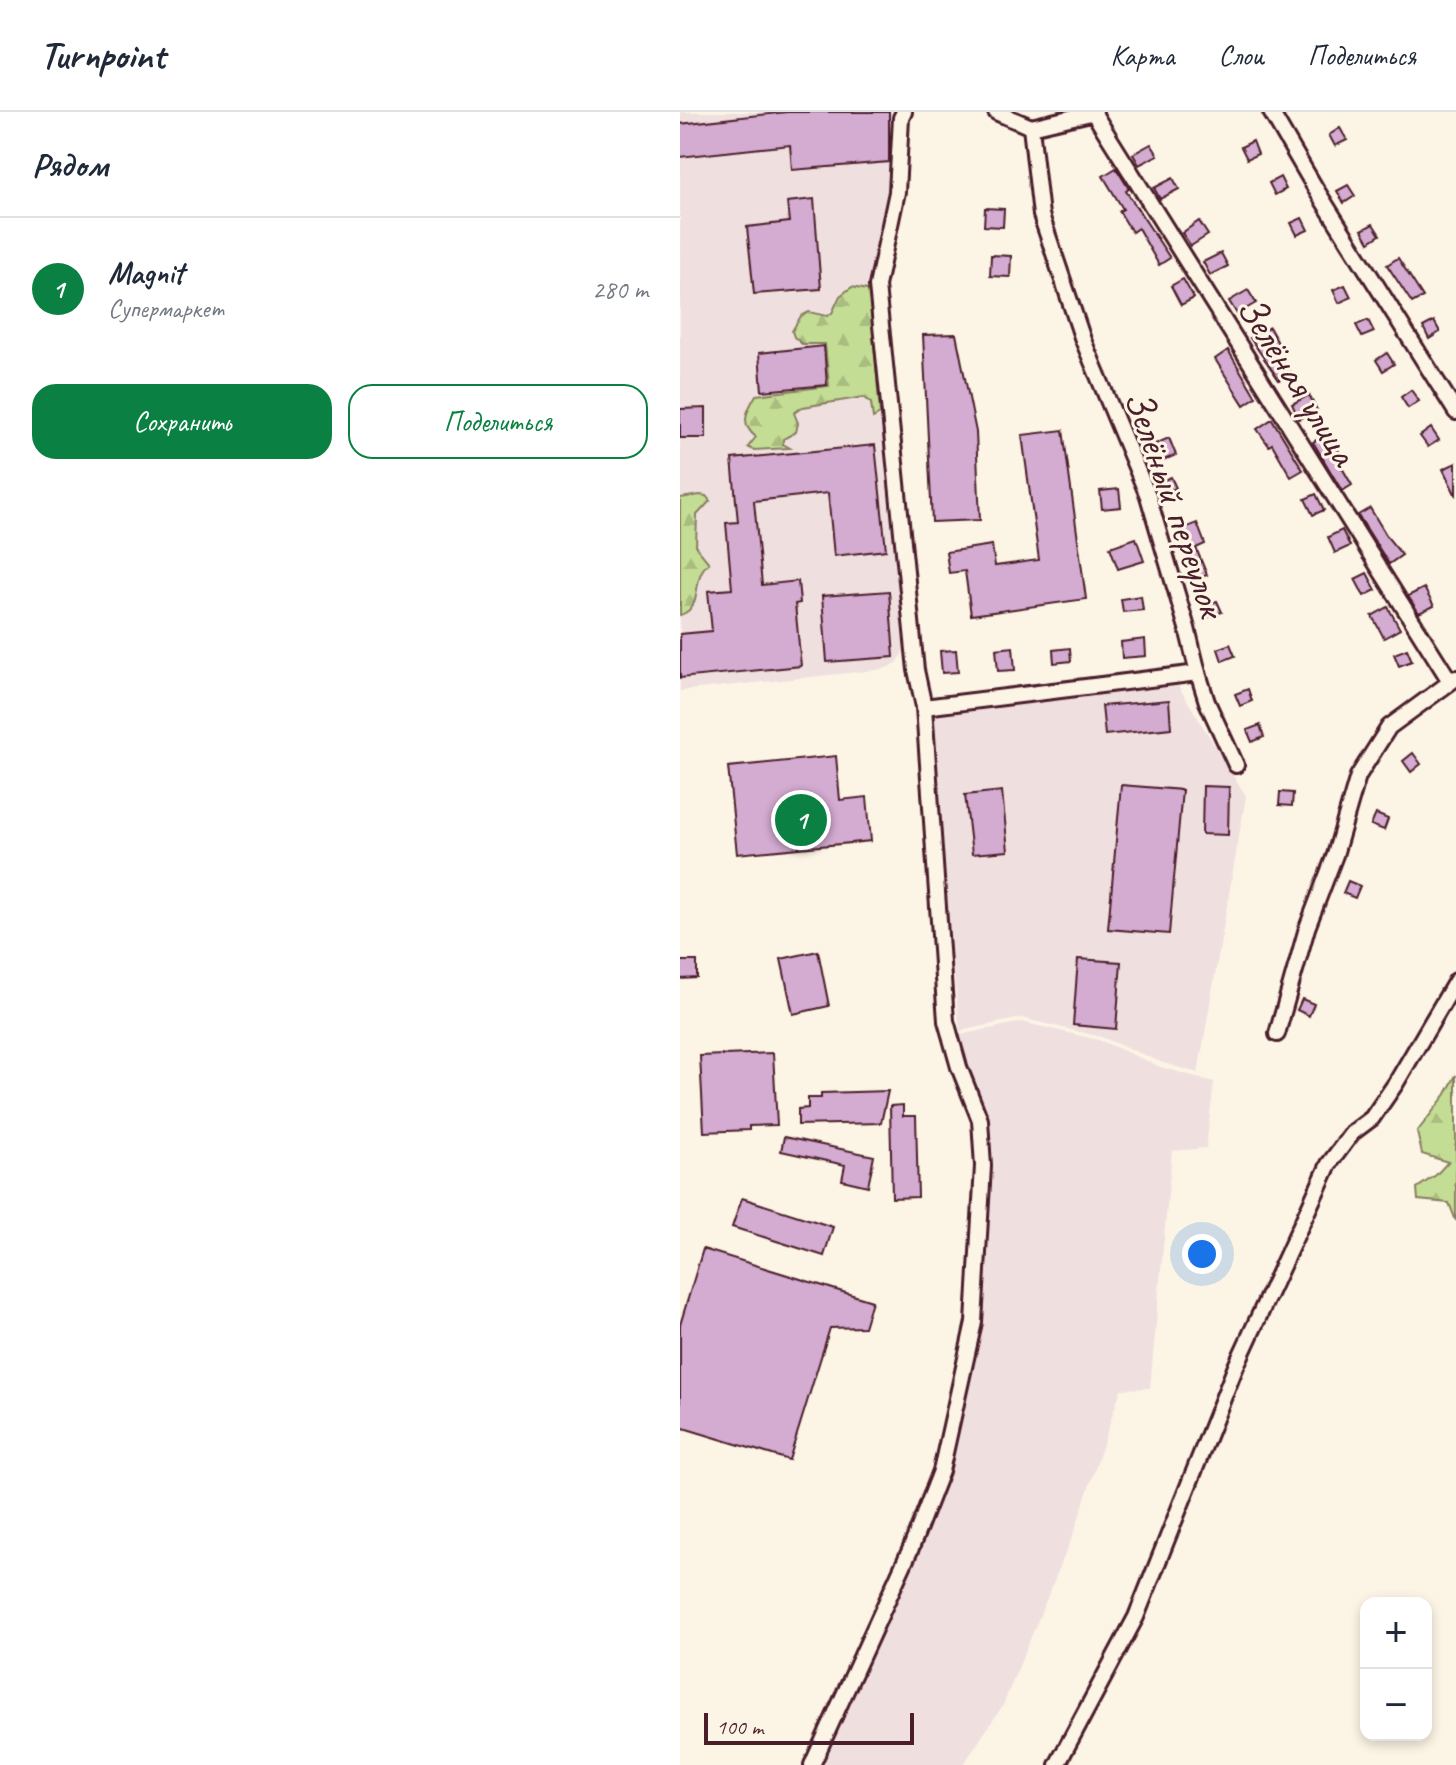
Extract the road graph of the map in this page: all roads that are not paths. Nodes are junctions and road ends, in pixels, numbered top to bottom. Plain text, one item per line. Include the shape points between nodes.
1 (904, 112) edge
2 (996, 112) edge
3 (1094, 112) edge
4 (1271, 112) edge
5 (1031, 127) junction
6 (1456, 412) edge
7 (1198, 673) junction
8 (1453, 680) edge
9 (924, 707) junction
10 (1236, 765) dead end
11 (1456, 981) edge
12 (1277, 1034) dead end
13 (812, 1765) edge
14 (1057, 1765) edge

1 - 9 street via 897,192 877,286
2 - 5 street
3 - 5 street
3 - 8 street, Зелёная улица
4 - 6 street
5 - 7 street, Зелёный переулок via 1041,215 1083,340 1148,496
7 - 9 street, Зелёный переулок
7 - 10 street
8 - 12 street, Зелёная улица via 1389,727 1358,776
9 - 13 street via 946,1021 980,1120 983,1166 974,1322 941,1471
11 - 14 street via 1372,1118 1352,1133 1329,1164 1236,1366 1136,1617

